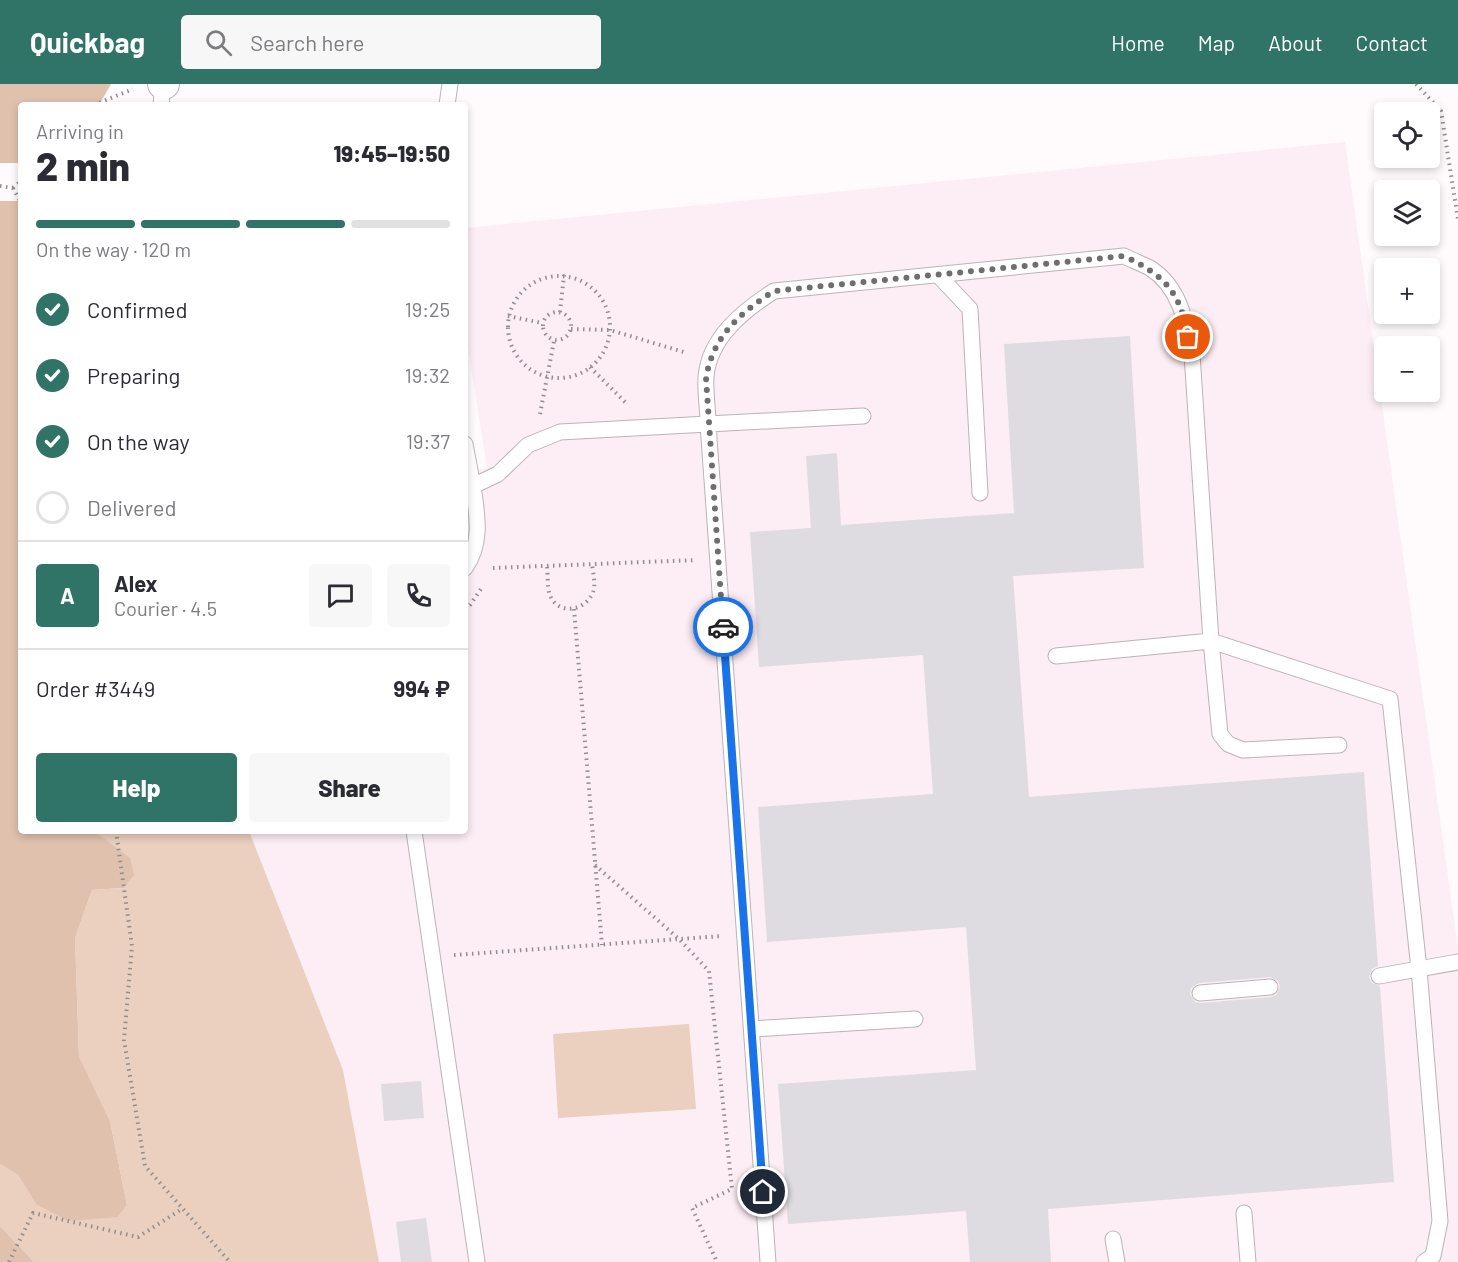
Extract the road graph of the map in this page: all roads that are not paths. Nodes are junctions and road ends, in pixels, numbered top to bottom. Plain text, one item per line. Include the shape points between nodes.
1 (164, 84) edge
2 (450, 84) edge
3 (161, 102) edge
4 (447, 102) edge
5 (938, 274) junction
6 (863, 416) dead end
7 (708, 424) junction
8 (468, 462) edge
9 (472, 486) junction
10 (980, 493) dead end
11 (468, 564) edge
12 (1211, 641) junction
13 (1056, 656) dead end
14 (1339, 745) dead end
15 (414, 834) edge
16 (1458, 962) edge
17 (1419, 969) junction
18 (1379, 976) dead end
19 (1270, 987) dead end
20 (1200, 993) dead end
21 (915, 1019) dead end
22 (752, 1029) junction
23 (1244, 1213) dead end
24 (1113, 1239) dead end
25 (477, 1262) edge
26 (768, 1262) edge
27 (1117, 1262) edge
28 (1248, 1262) edge
29 (1424, 1262) edge

1 - 3 lane
2 - 4 lane
5 - 7 lane via 774,291 735,320 709,360
5 - 10 lane via 970,309
5 - 12 lane via 1124,256 1151,269 1174,292 1192,354
6 - 7 lane
7 - 9 lane via 560,432 528,445 498,474
7 - 22 lane
8 - 9 lane
9 - 11 lane via 479,522
12 - 13 lane
12 - 14 lane via 1220,734 1228,744 1243,750
12 - 17 lane via 1389,699
15 - 25 lane
16 - 17 lane
17 - 18 lane
17 - 29 lane via 1440,1221 1433,1257
19 - 20 lane
21 - 22 lane
22 - 26 lane
23 - 28 lane
24 - 27 lane

